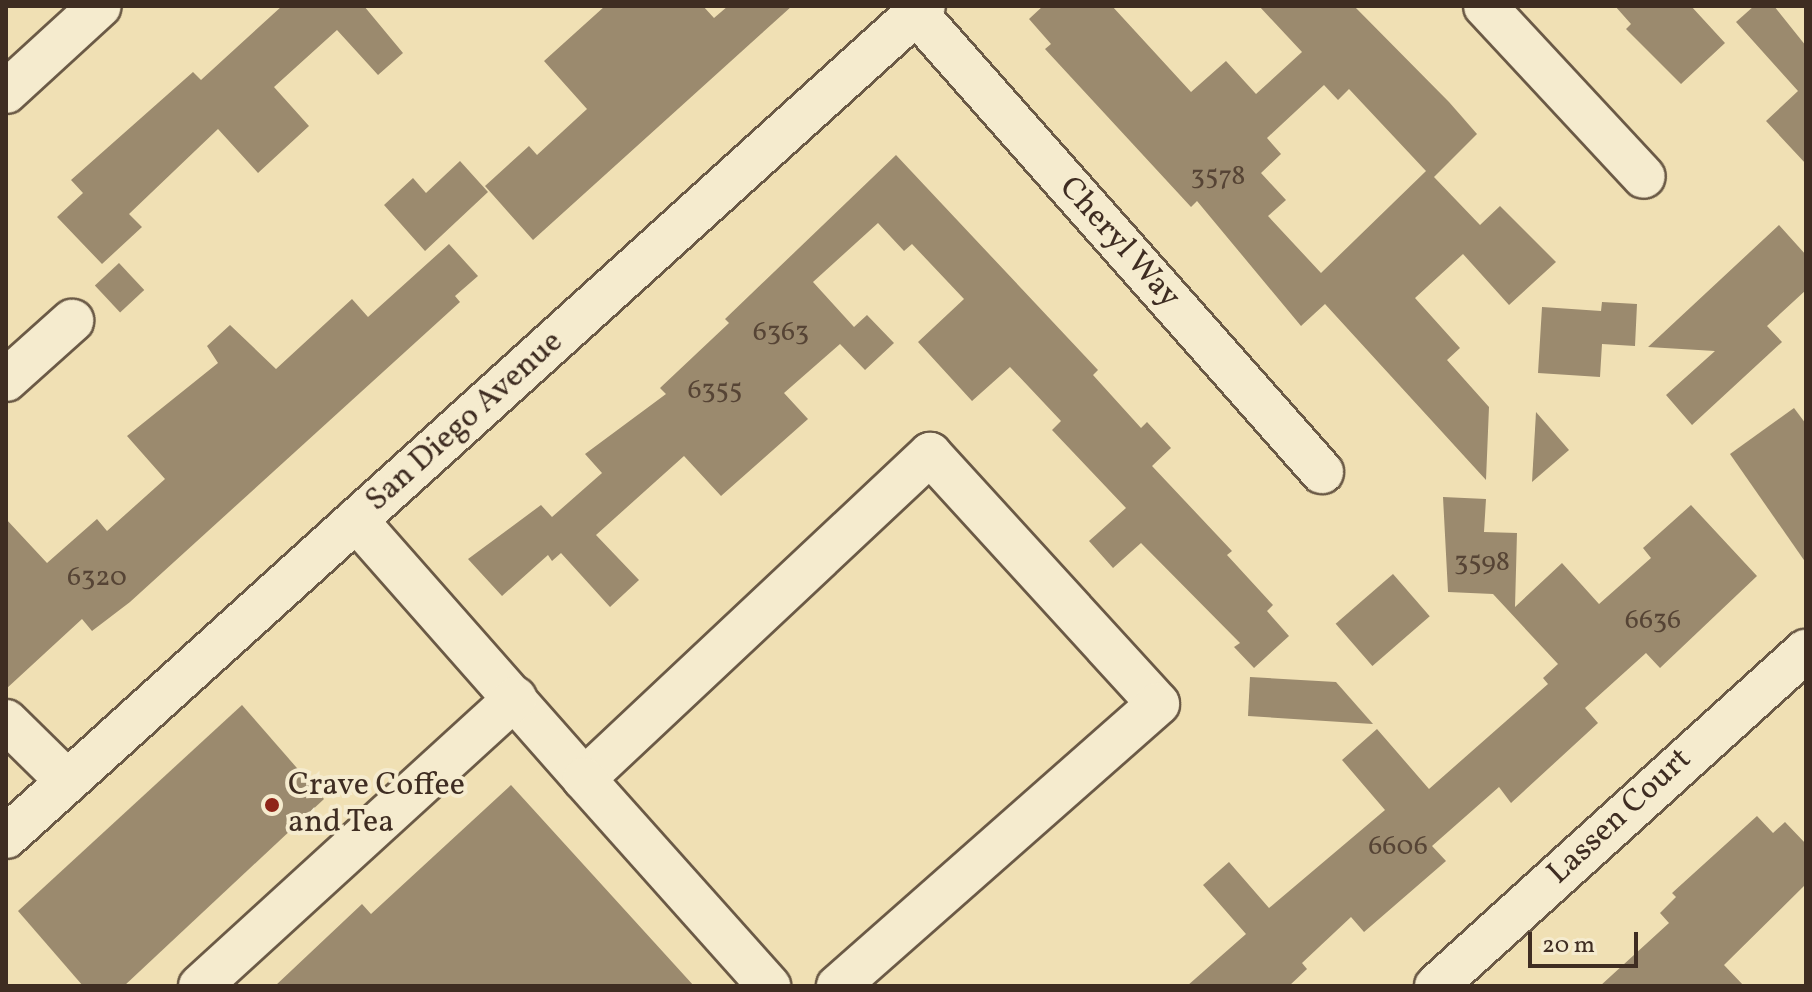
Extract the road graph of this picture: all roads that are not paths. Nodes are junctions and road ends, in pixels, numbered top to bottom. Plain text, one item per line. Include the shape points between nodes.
1 (100, 6) edge
2 (1485, 6) edge
3 (920, 10) edge
4 (6, 92) edge
5 (1644, 177) dead end
6 (72, 321) dead end
7 (6, 380) edge
8 (1322, 472) dead end
9 (356, 520) junction
10 (1806, 651) edge
11 (515, 698) junction
12 (6, 721) edge
13 (584, 779) junction
14 (67, 781) junction
15 (6, 837) edge
16 (200, 986) edge
17 (769, 986) edge
18 (838, 986) edge
19 (1436, 986) edge

1 - 4 street
2 - 5 street
3 - 8 street, Cheryl Way
3 - 9 street, San Diego Avenue
6 - 7 street
9 - 11 street
9 - 14 street, San Diego Avenue
10 - 19 street, Lassen Court
11 - 13 street
11 - 16 street
12 - 14 street
13 - 17 street
13 - 18 street via 930,454 1158,704
14 - 15 street, San Diego Avenue

